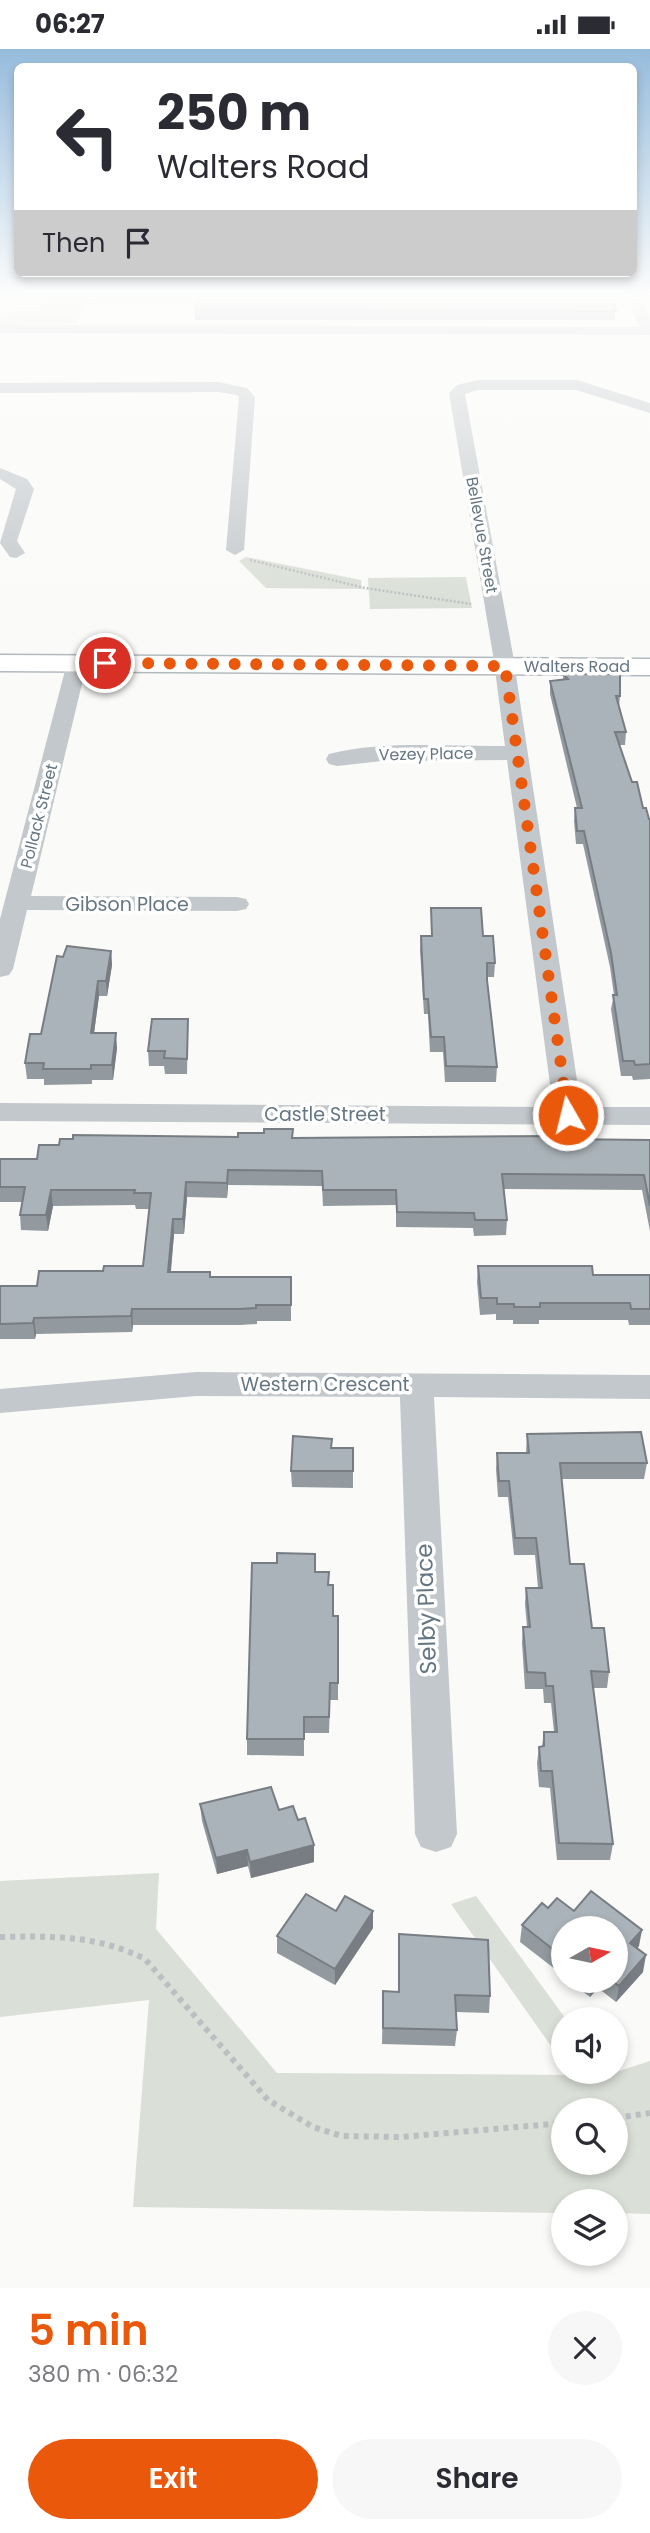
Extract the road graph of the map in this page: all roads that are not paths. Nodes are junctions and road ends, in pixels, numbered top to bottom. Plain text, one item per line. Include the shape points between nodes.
1 (247, 402) edge
2 (459, 402) edge
3 (632, 402) edge
4 (650, 408) edge
5 (0, 473) edge
6 (235, 550) road end
7 (16, 553) dead end
8 (0, 663) edge
9 (77, 663) junction
10 (505, 666) junction
11 (650, 667) edge
12 (516, 753) junction
13 (337, 759) dead end
14 (17, 903) junction
15 (237, 904) dead end
16 (0, 969) edge
17 (0, 1112) edge
18 (568, 1115) junction
19 (650, 1115) edge
20 (416, 1384) junction
21 (650, 1387) edge
22 (0, 1401) edge
23 (436, 1834) dead end

1 - 6 street
2 - 10 street, Bellevue Street
3 - 4 street, Bellevue Street
5 - 7 street via 25,489 8,541
8 - 9 main road, Walters Road
9 - 10 main road, Walters Road
9 - 14 street, Pollack Street
10 - 11 main road, Walters Road
10 - 12 street, Bellevue Street
12 - 13 street, Vezey Place
12 - 18 street, Bellevue Street
14 - 15 street, Gibson Place
14 - 16 street, Pollack Street
17 - 18 street, Castle Street
18 - 19 street, Castle Street
20 - 21 street, Western Crescent
20 - 22 street, Western Crescent via 196,1384
20 - 23 street, Selby Place

